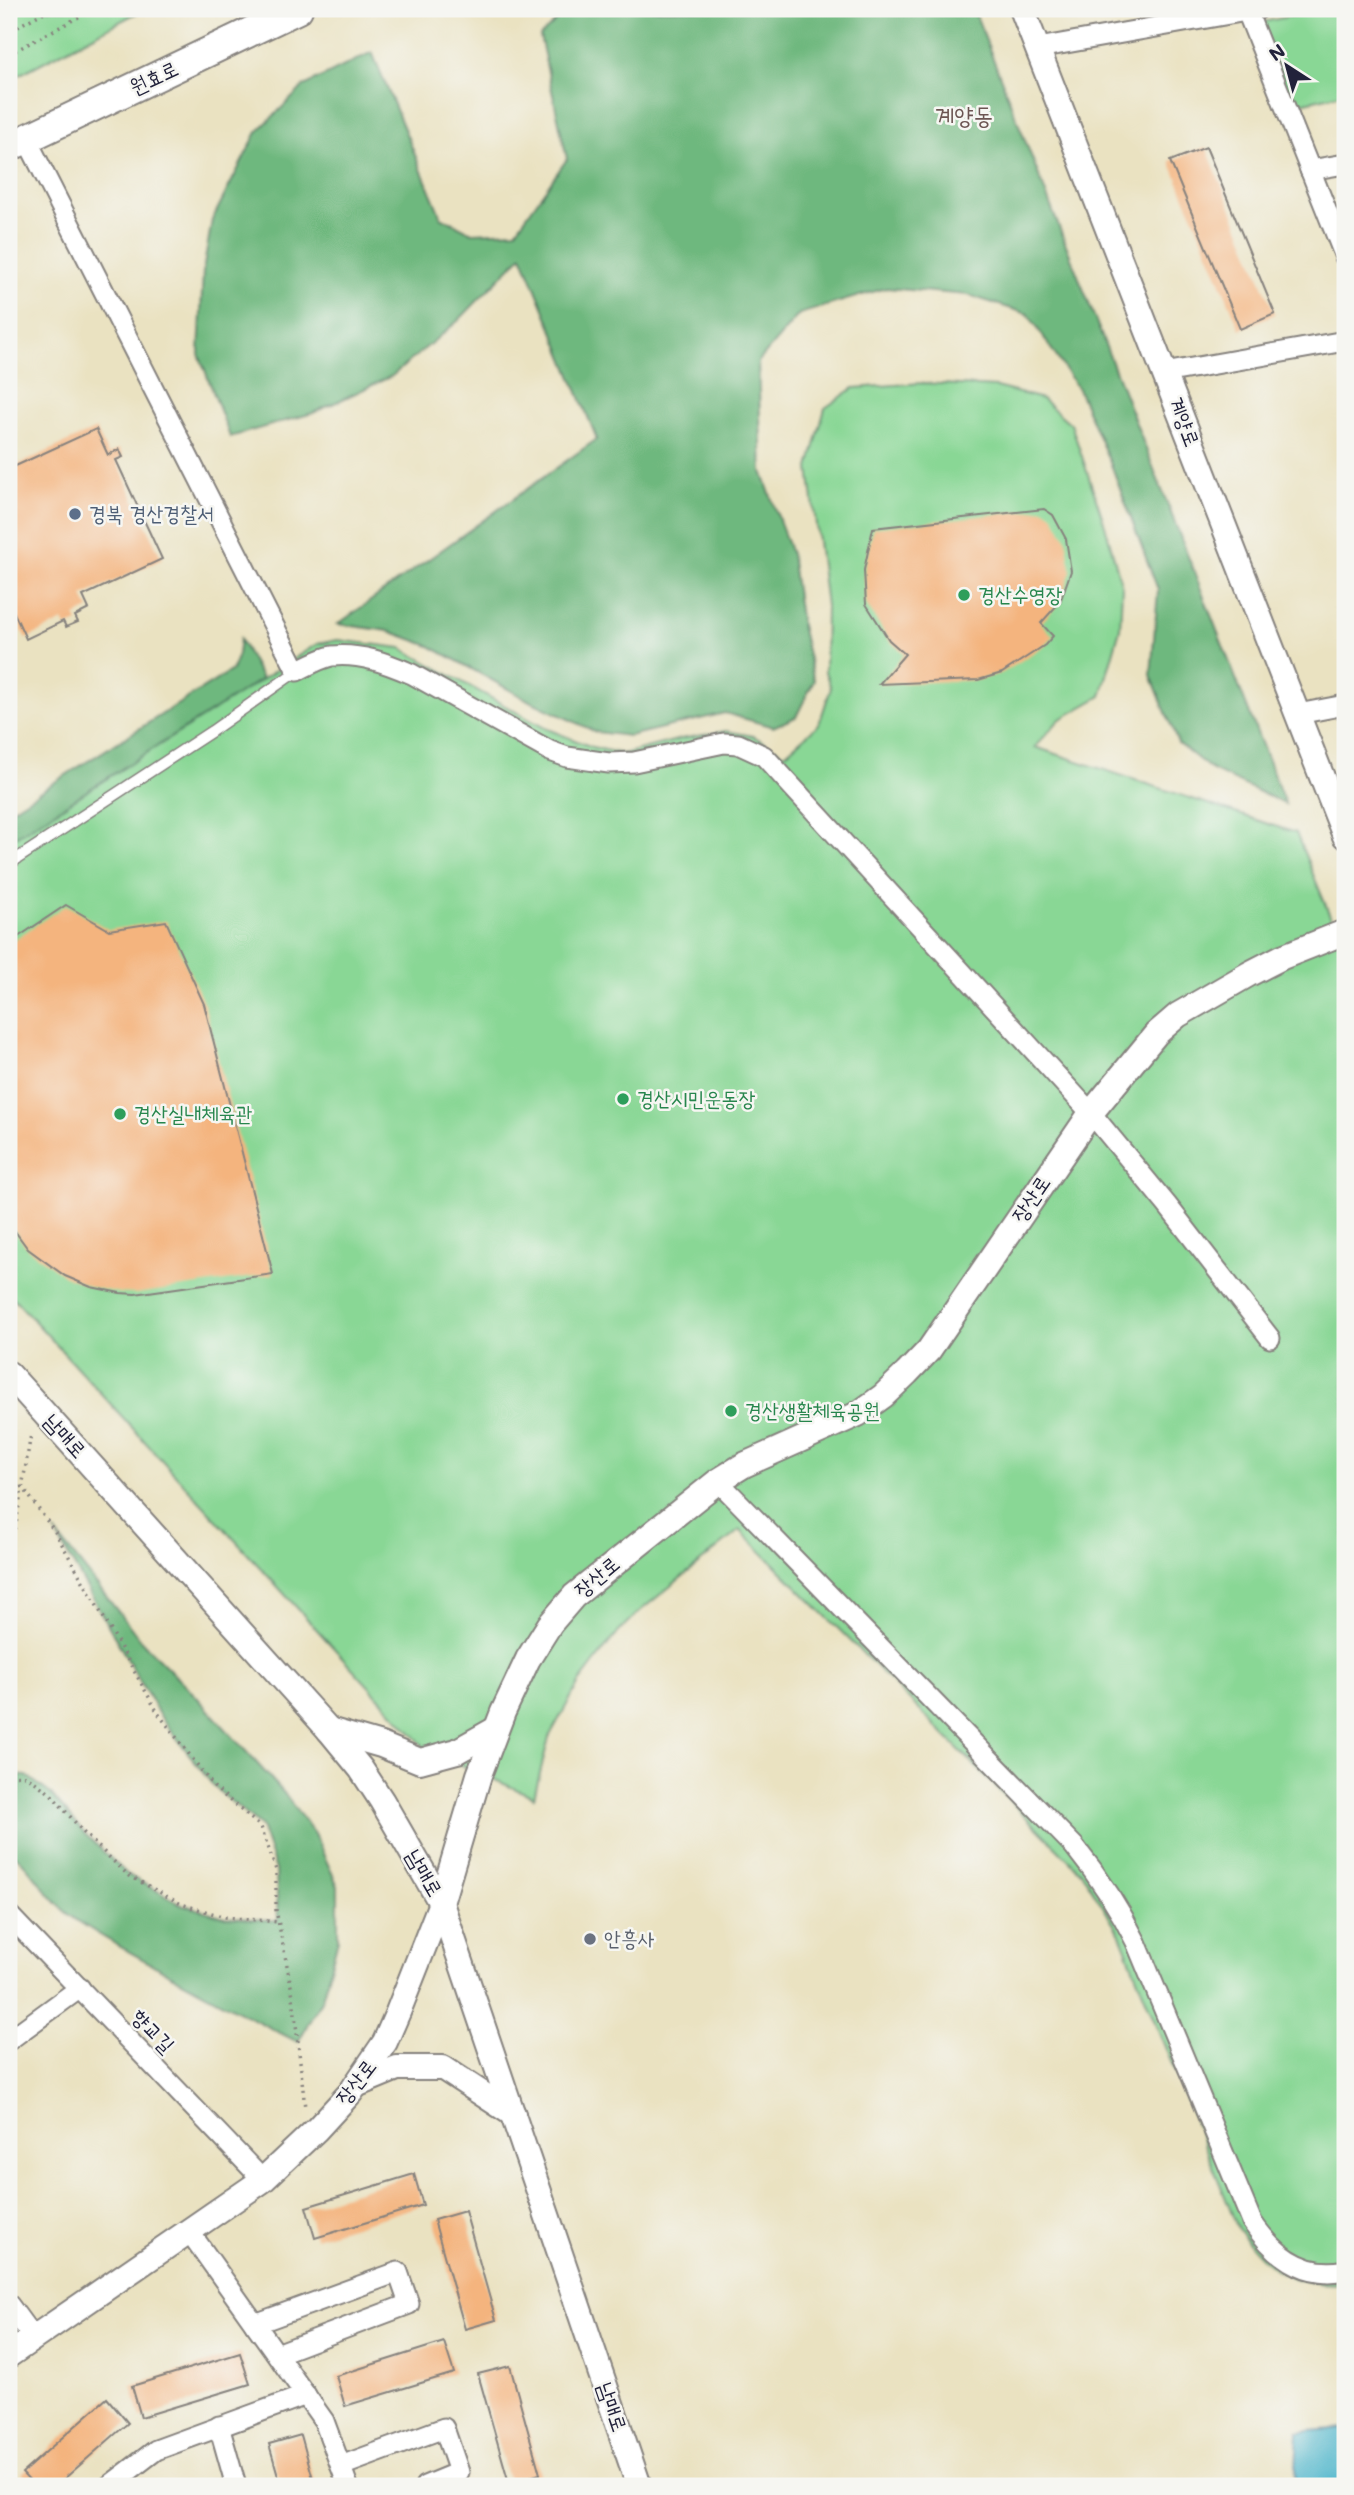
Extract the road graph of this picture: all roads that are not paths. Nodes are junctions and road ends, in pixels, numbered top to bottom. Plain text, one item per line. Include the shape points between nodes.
1 (298, 9) edge
2 (1022, 9) edge
3 (1251, 9) edge
4 (1038, 48) junction
5 (17, 143) edge
6 (1345, 164) edge
7 (1310, 170) junction
8 (1345, 257) edge
9 (1345, 341) edge
10 (1164, 373) junction
11 (297, 671) junction
12 (1345, 705) edge
13 (1298, 715) junction
14 (1345, 836) edge
15 (9, 864) edge
16 (1345, 932) edge
17 (1091, 1113) junction
18 (1270, 1338) dead end
19 (9, 1374) edge
20 (718, 1481) junction
21 (496, 1729) junction
22 (329, 1730) junction
23 (441, 1903) junction
24 (9, 1915) edge
25 (80, 1988) junction
26 (9, 2040) edge
27 (356, 2086) junction
28 (513, 2114) junction
29 (263, 2180) junction
30 (189, 2231) junction
31 (1345, 2270) edge
32 (9, 2305) edge
33 (255, 2324) junction
34 (34, 2339) junction
35 (277, 2354) junction
36 (9, 2355) edge
37 (306, 2395) junction
38 (219, 2426) junction
39 (341, 2466) junction
40 (110, 2486) edge
41 (236, 2486) edge
42 (348, 2486) edge
43 (425, 2486) edge
44 (639, 2486) edge

1 - 5 main road, 원효로
2 - 4 street, 계양로
3 - 4 street
3 - 7 street
4 - 10 street, 계양로
5 - 11 street
6 - 7 street
7 - 8 street
9 - 10 street
10 - 13 street, 계양로
11 - 15 lane
11 - 17 street via 330,656 388,664 550,751 590,761 634,762 724,743 764,756
12 - 13 street
13 - 14 street, 계양로
16 - 17 street, 장산로 via 1282,957 1178,1015 1139,1053
17 - 18 street
17 - 20 street, 장산로 via 929,1350 908,1373 858,1415
19 - 22 street, 남매로
20 - 21 street, 장산로 via 574,1595 528,1658
20 - 31 street via 1096,1873 1136,1942 1252,2222 1278,2254 1296,2266 1316,2272
21 - 22 street via 457,1751 420,1760
21 - 23 street, 장산로
22 - 23 street, 남매로 via 382,1801
23 - 27 street, 장산로 via 385,2042
23 - 28 street, 남매로
24 - 25 street, 향교길
25 - 26 street
25 - 29 street, 향교길
27 - 28 street via 397,2068 443,2068
27 - 29 street, 장산로
28 - 44 street, 남매로
29 - 30 street, 장산로
30 - 33 street
30 - 34 street, 장산로
32 - 34 street
33 - 35 street
33 - 35 street via 398,2272 409,2304
34 - 36 street, 장산로
35 - 37 street
37 - 38 street
37 - 39 street via 324,2421
38 - 40 street via 156,2449
38 - 41 street
39 - 42 street
39 - 43 street via 444,2428 460,2472

